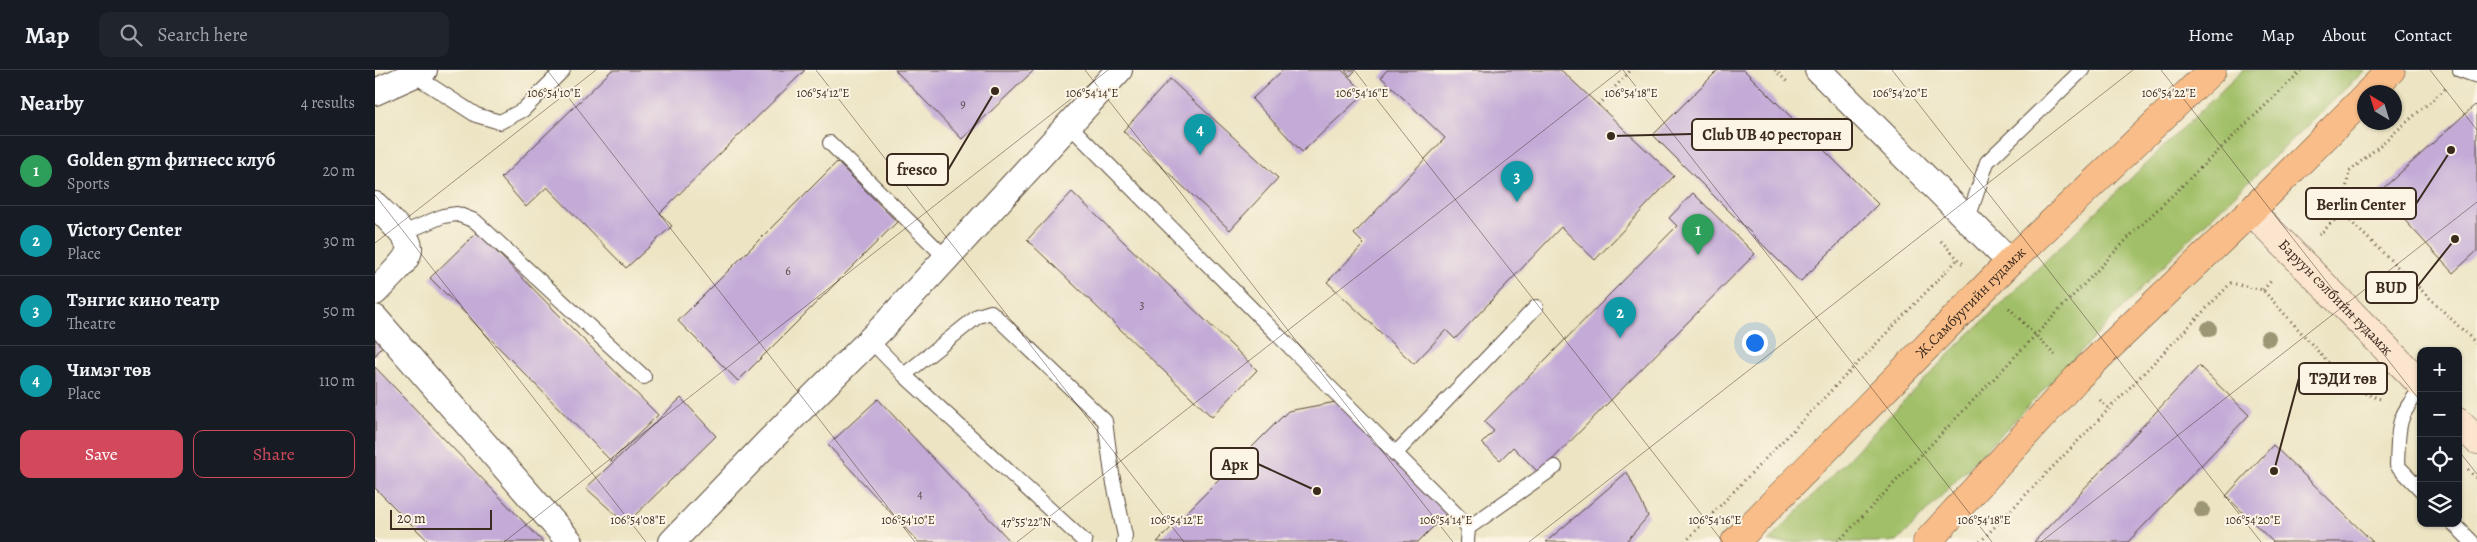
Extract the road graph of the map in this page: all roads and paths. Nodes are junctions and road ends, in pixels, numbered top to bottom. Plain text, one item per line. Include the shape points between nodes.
1 (563, 70) edge
2 (1119, 70) edge
3 (1631, 70) edge
4 (1818, 70) edge
5 (2082, 70) edge
6 (2213, 70) edge
7 (2302, 70) edge
8 (2391, 70) edge
9 (419, 72) edge
10 (2467, 73) edge
11 (2376, 85) edge
12 (375, 92) edge
13 (1598, 105) dead end
14 (2357, 105) edge
15 (1069, 125) junction
16 (829, 143) dead end
17 (375, 205) edge
18 (2251, 211) junction
19 (1968, 220) junction
20 (403, 233) junction
21 (946, 258) junction
22 (2010, 262) junction
23 (1987, 286) junction
24 (375, 292) edge
25 (1537, 307) dead end
26 (375, 318) edge
27 (2037, 335) junction
28 (870, 340) junction
29 (2477, 344) edge
30 (904, 375) junction
31 (644, 377) dead end
32 (2077, 378) junction
33 (2417, 380) edge
34 (2418, 392) edge
35 (2404, 408) junction
36 (2109, 409) junction
37 (2462, 426) edge
38 (2477, 440) edge
39 (1395, 454) junction
40 (1555, 467) dead end
41 (2417, 486) edge
42 (2457, 527) edge
43 (1468, 535) edge
44 (677, 541) edge
45 (1929, 541) edge
46 (570, 542) edge
47 (1085, 542) edge
48 (1124, 542) edge
49 (1685, 542) edge
50 (1735, 542) edge
51 (1838, 542) edge
52 (1980, 542) edge
53 (2472, 542) edge

1 - 9 lane via 523,110 500,122 476,115
2 - 15 street
3 - 13 path
4 - 19 street
5 - 19 lane via 1987,162
6 - 22 main road, Ж.Самбуугийн гудамж
7 - 27 path via 2129,237
8 - 11 main road
9 - 12 street
10 - 29 path via 2349,172 2342,213
14 - 18 main road
15 - 21 street
15 - 39 lane
16 - 21 lane
17 - 20 street
18 - 32 main road
18 - 33 main road, Баруун сэлбийн гудамж
19 - 22 street
20 - 24 street via 409,241 410,250 406,261
20 - 31 lane via 443,216 457,214 475,221
21 - 28 street
22 - 23 main road, Ж.Самбуугийн гудамж
23 - 27 path
23 - 49 path via 1958,260
23 - 50 main road, Ж.Самбуугийн гудамж
25 - 39 lane
26 - 46 street
27 - 32 path
27 - 51 path
28 - 30 lane
28 - 44 street via 768,442
30 - 47 lane
30 - 48 lane via 978,316 991,312 1105,422
32 - 36 path
32 - 45 main road
34 - 35 lane
35 - 36 path via 2351,388 2263,290 2231,283
35 - 41 lane via 2399,424 2397,465
36 - 52 path
37 - 38 main road
39 - 43 lane
40 - 43 lane
42 - 53 lane

